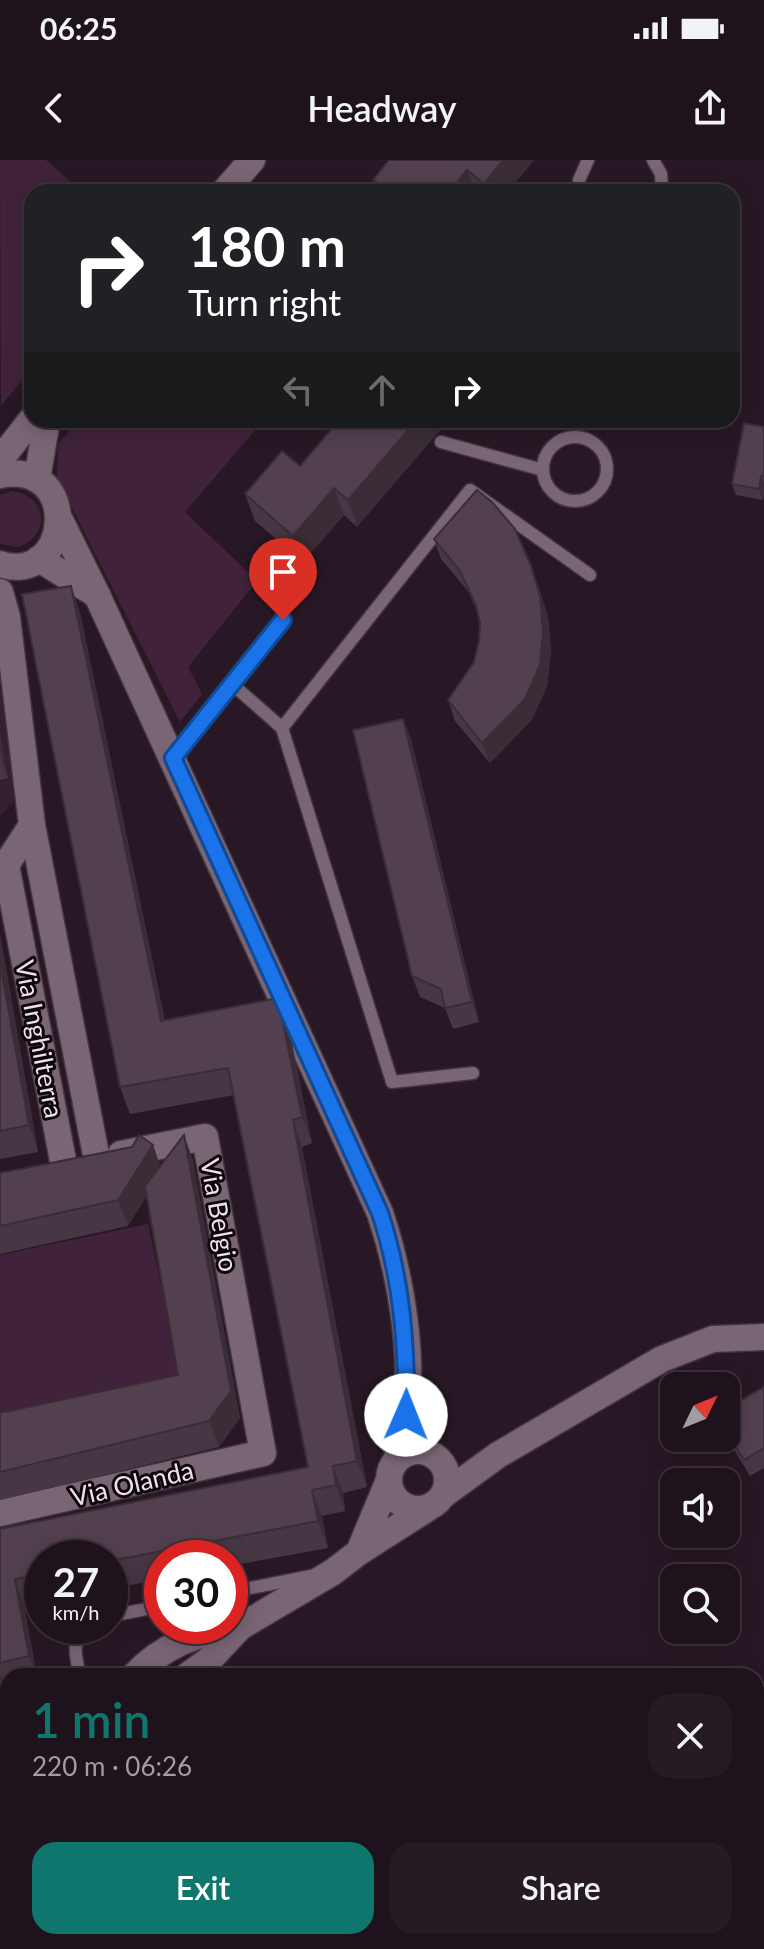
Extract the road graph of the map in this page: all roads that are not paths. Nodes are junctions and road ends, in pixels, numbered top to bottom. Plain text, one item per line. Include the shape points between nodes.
1 (252, 160) edge
2 (588, 160) edge
3 (653, 160) edge
4 (231, 184) edge
5 (579, 184) edge
6 (662, 184) edge
7 (25, 428) edge
8 (46, 428) edge
9 (441, 442) dead end
10 (0, 460) edge
11 (543, 470) junction
12 (0, 475) edge
13 (37, 479) junction
14 (60, 520) junction
15 (21, 563) edge
16 (590, 575) dead end
17 (97, 595) junction
18 (3, 604) edge
19 (283, 620) dead end
20 (232, 684) junction
21 (282, 728) junction
22 (173, 758) junction
23 (32, 825) junction
24 (473, 1073) dead end
25 (97, 1160) junction
26 (64, 1166) junction
27 (38, 1172) edge
28 (764, 1337) edge
29 (406, 1415) junction
30 (263, 1453) joint
31 (431, 1454) junction
32 (498, 1455) junction
33 (392, 1470) junction
34 (436, 1502) junction
35 (0, 1513) edge
36 (359, 1552) junction
37 (333, 1572) junction
38 (248, 1589) edge
39 (248, 1622) edge
40 (76, 1644) edge
41 (176, 1644) edge
42 (224, 1644) edge
43 (79, 1668) edge
44 (143, 1668) edge
45 (198, 1668) edge

1 - 4 street
2 - 5 lane
3 - 6 lane
7 - 10 street
8 - 13 street
9 - 11 lane
11 - 11 lane via 549,450 566,438 587,440 606,464 603,485 577,501 557,496
12 - 13 street
13 - 14 street via 54,497
14 - 15 street, Via Inghilterra via 50,549
14 - 17 street
15 - 17 street
15 - 18 street, Via Inghilterra
16 - 21 lane via 470,490
17 - 22 street
18 - 23 street, Via Inghilterra
19 - 20 lane
20 - 21 lane
20 - 22 lane
21 - 24 lane via 392,1082
22 - 29 street via 380,1213 402,1305
23 - 25 street, Via Inghilterra
23 - 26 street, Via Inghilterra via 6,865
25 - 26 street, Via Belgio
25 - 30 street, Via Belgio via 205,1137
26 - 27 street, Via Belgio
28 - 32 street via 713,1339 662,1359
29 - 31 street
29 - 33 street
30 - 35 street, Via Olanda
31 - 32 street
31 - 33 street via 410,1452
31 - 34 street via 446,1470 447,1487
32 - 34 street
33 - 34 street via 394,1497 401,1504 419,1509
33 - 36 street
34 - 36 street
36 - 37 street
37 - 38 lane
37 - 39 street
40 - 43 lane
41 - 44 street
42 - 45 street

